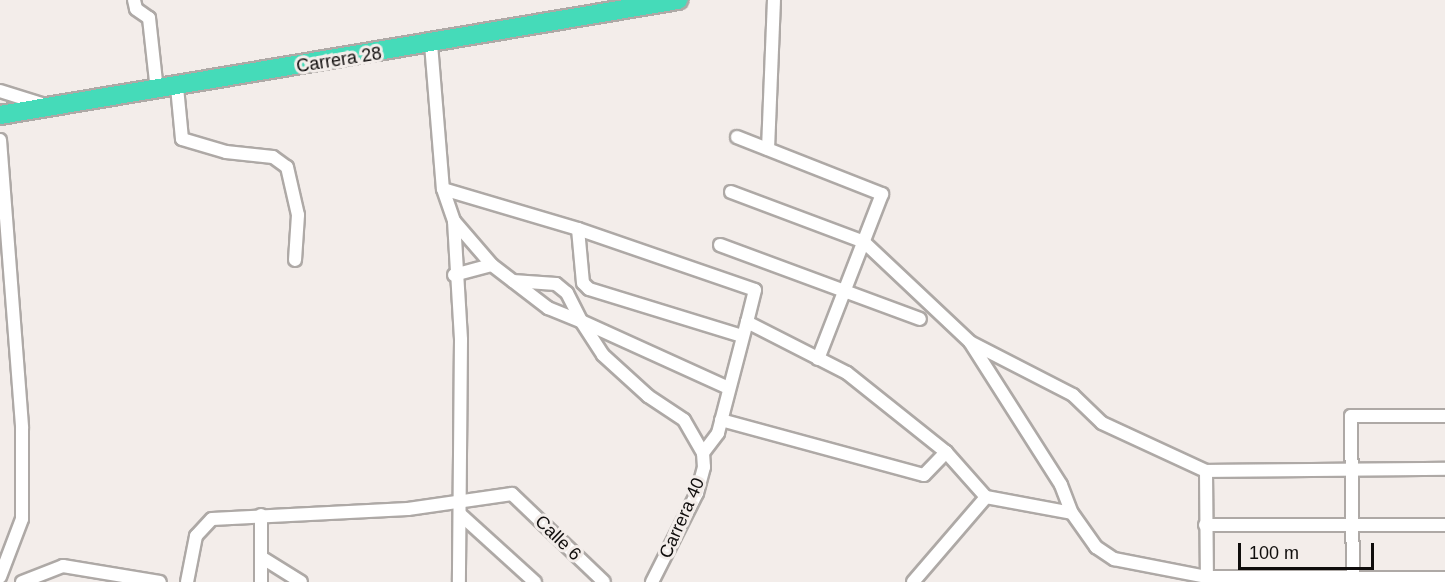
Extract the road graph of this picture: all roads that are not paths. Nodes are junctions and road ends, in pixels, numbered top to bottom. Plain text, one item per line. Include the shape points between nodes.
1 (134, 0) edge
2 (678, 0) edge
3 (774, 0) edge
4 (431, 44) junction
5 (177, 87) junction
6 (0, 90) edge
7 (157, 90) junction
8 (52, 107) junction
9 (0, 115) edge
10 (736, 137) dead end
11 (0, 140) edge
12 (768, 149) junction
13 (443, 189) junction
14 (731, 192) dead end
15 (454, 221) junction
16 (578, 229) junction
17 (864, 242) junction
18 (720, 245) dead end
19 (295, 260) dead end
20 (492, 265) junction
21 (454, 275) junction
22 (513, 281) junction
23 (846, 291) junction
24 (920, 319) dead end
25 (581, 321) junction
26 (747, 322) junction
27 (742, 336) junction
28 (970, 342) junction
29 (818, 359) junction
30 (729, 388) junction
31 (1445, 416) edge
32 (721, 420) junction
33 (703, 453) junction
34 (946, 453) junction
35 (1445, 469) edge
36 (1352, 470) junction
37 (1206, 471) junction
38 (986, 497) junction
39 (461, 499) junction
40 (1072, 513) junction
41 (261, 515) junction
42 (461, 515) junction
43 (1205, 525) junction
44 (1353, 525) junction
45 (1445, 525) edge
46 (261, 556) junction
47 (0, 577) edge
48 (459, 577) edge
49 (1445, 578) edge
50 (1207, 580) edge
51 (1353, 580) edge
52 (654, 581) edge
53 (22, 582) edge
54 (160, 582) edge
55 (187, 582) edge
56 (261, 582) edge
57 (301, 582) edge
58 (468, 582) edge
59 (535, 582) edge
60 (604, 582) edge
61 (913, 582) edge

1 - 7 street via 136,9 149,18
2 - 4 highway, Carrera 28
3 - 12 street
4 - 5 highway, Carrera 28
4 - 13 street
5 - 7 highway, Carrera 28
5 - 19 street via 182,139 226,152 273,157 287,167 298,215
6 - 8 street
7 - 8 highway, Carrera 28
8 - 9 highway, Carrera 28
10 - 12 street
11 - 47 street via 22,428 22,519
12 - 17 street via 882,194
13 - 15 street
13 - 16 street
14 - 17 street
15 - 20 street
15 - 21 street
16 - 26 street via 755,290
16 - 27 street via 583,283 589,289
17 - 23 street
17 - 28 street
18 - 23 street
20 - 21 street
20 - 22 street
21 - 39 street via 461,340
22 - 25 street via 548,308
22 - 25 street via 556,284 567,293
23 - 24 street
23 - 29 street
25 - 30 street
25 - 33 street via 603,355 648,396 684,420
26 - 27 street
26 - 29 street
27 - 30 street
28 - 37 street via 1072,395 1102,423
28 - 40 street via 1061,485
29 - 34 street via 847,373
30 - 32 street
31 - 36 street via 1352,417
32 - 33 street
32 - 34 street via 924,475
33 - 52 street, Carrera 40 via 697,493
34 - 38 street
35 - 36 street
36 - 37 street
36 - 44 street
37 - 43 street
38 - 40 street
38 - 61 street
39 - 41 street via 408,509
39 - 42 street
39 - 60 street, Calle 6 via 512,494
40 - 50 street via 1096,548 1114,559
41 - 46 street
41 - 55 street via 212,519 203,526
42 - 48 street
42 - 59 street
43 - 44 street
43 - 50 street
44 - 45 street
44 - 51 street
46 - 56 street
46 - 57 street
48 - 58 street
49 - 51 street
50 - 51 street
53 - 54 street via 63,566

